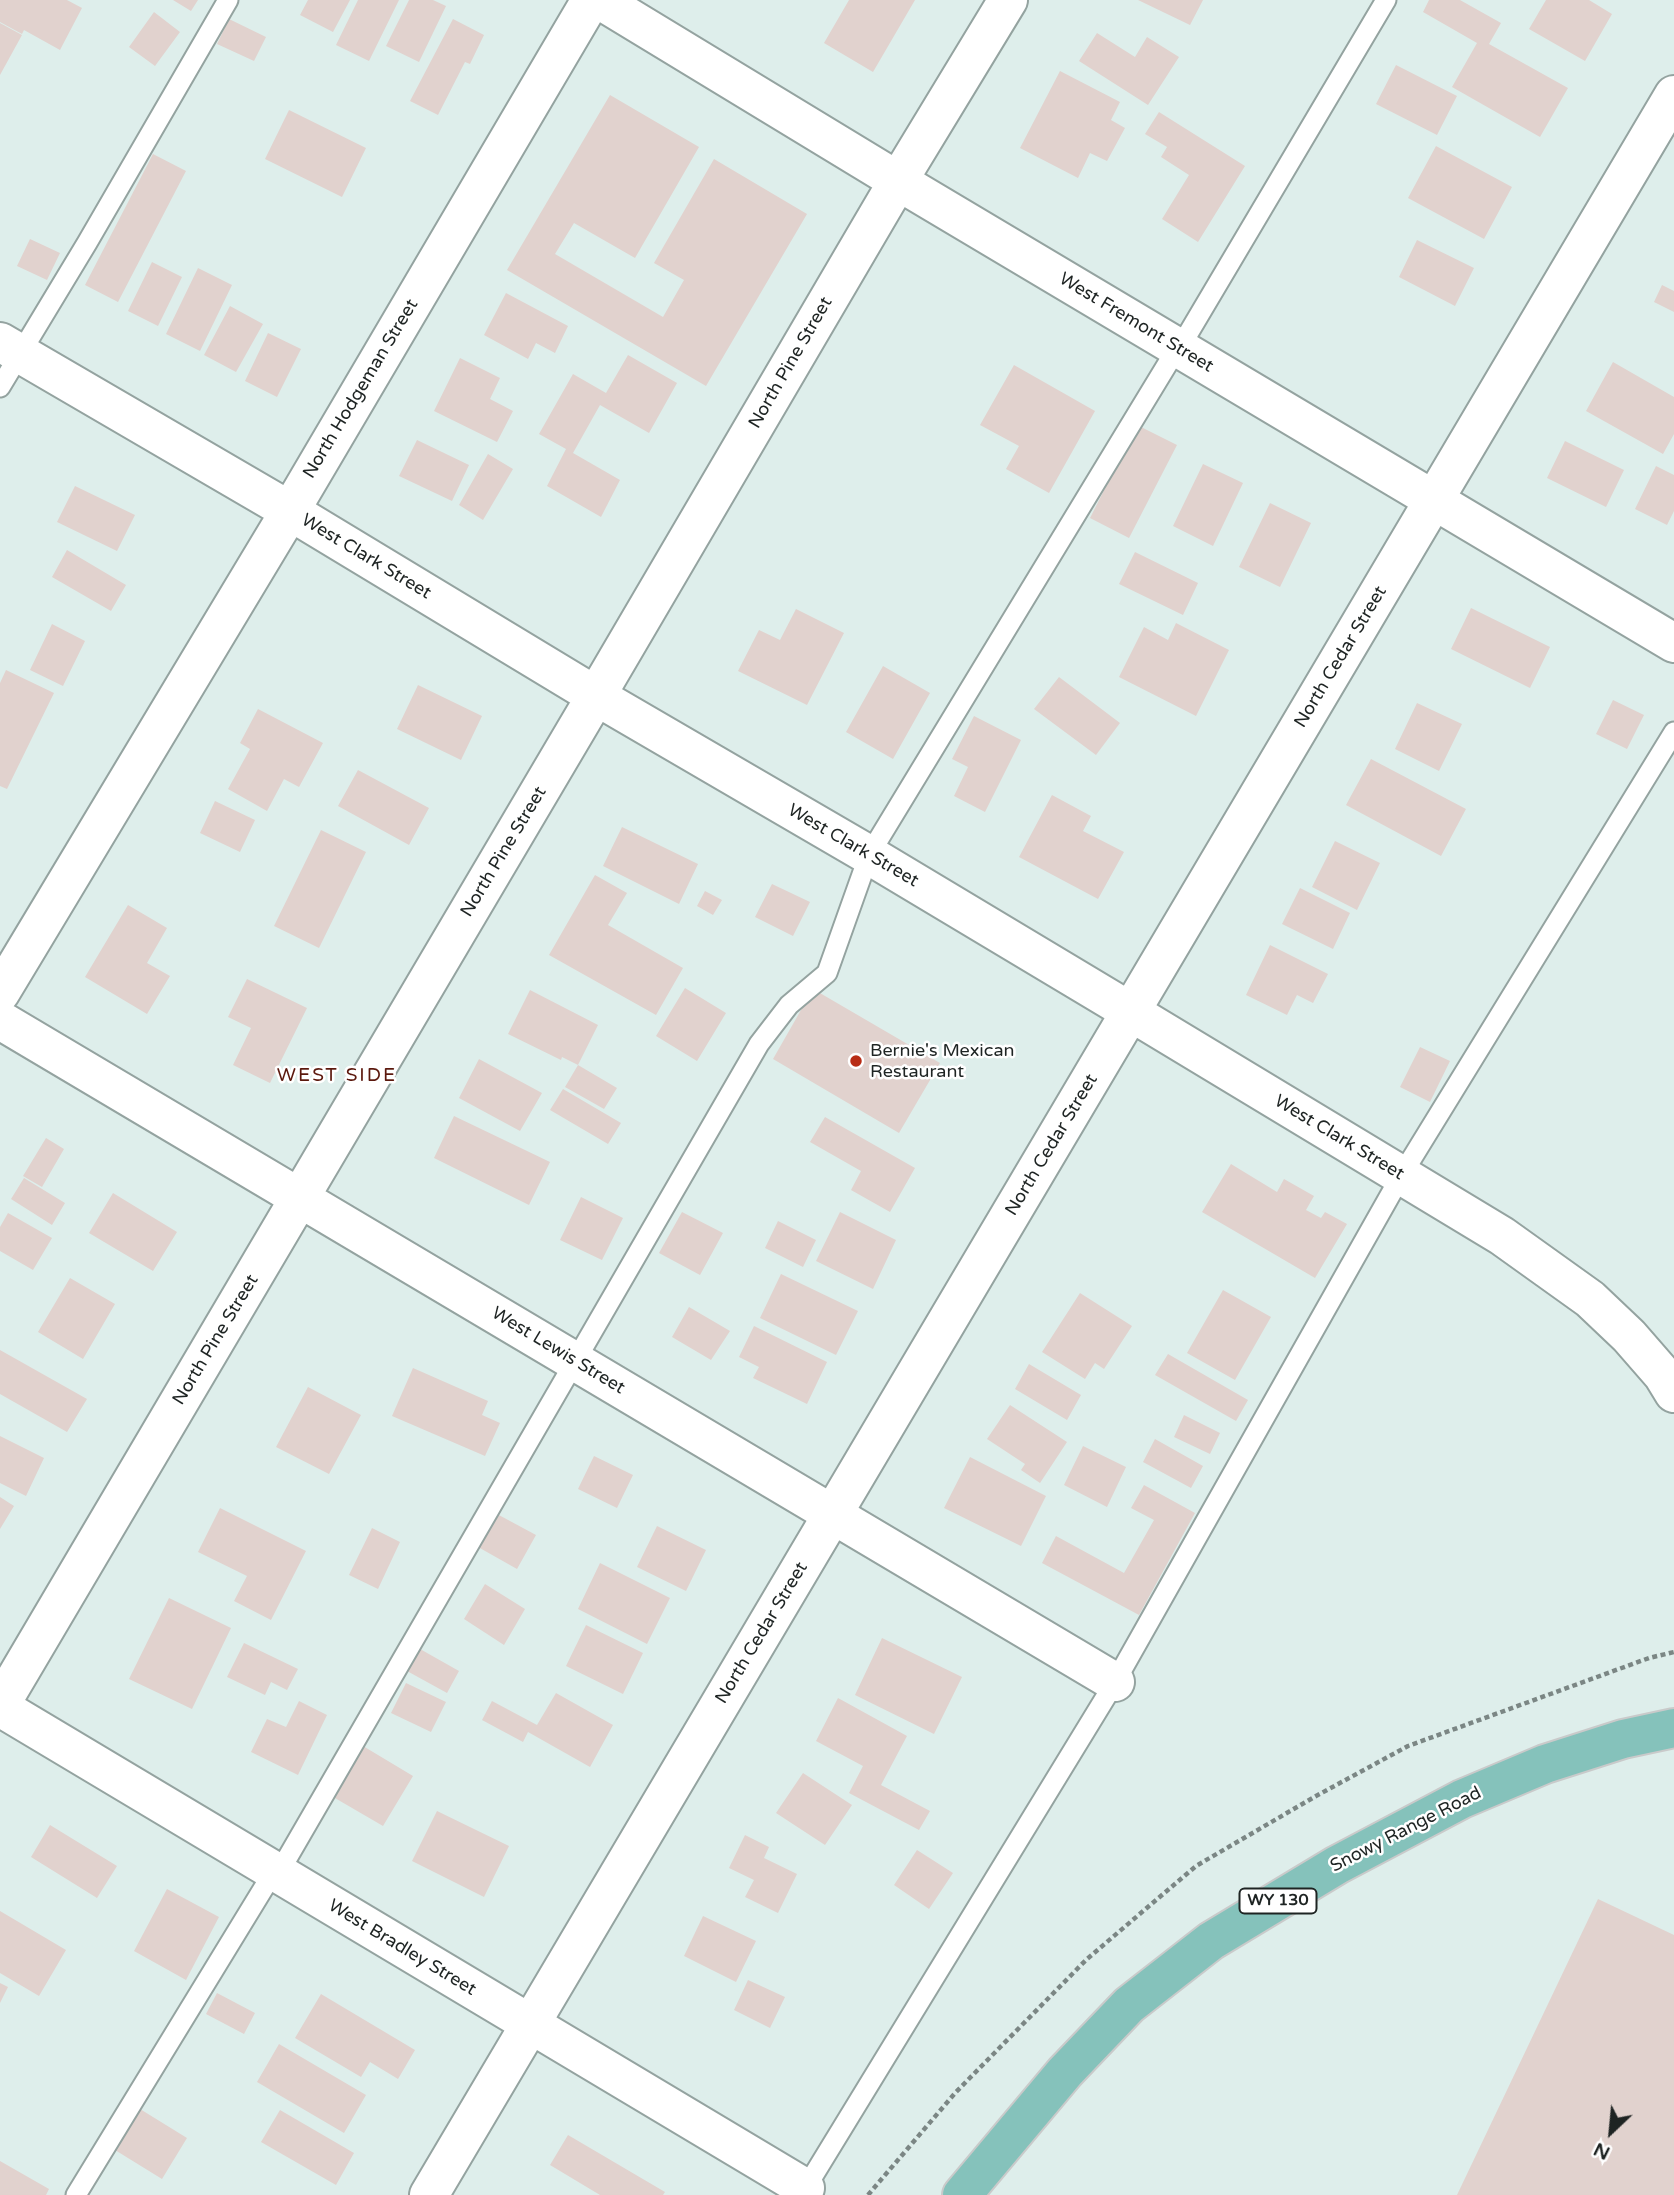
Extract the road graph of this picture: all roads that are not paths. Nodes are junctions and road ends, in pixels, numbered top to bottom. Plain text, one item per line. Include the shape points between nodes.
1 (228, 0) edge
2 (591, 0) edge
3 (600, 0) edge
4 (1008, 0) edge
5 (1386, 0) edge
6 (1674, 95) edge
7 (898, 181) junction
8 (10, 348) edge
9 (1179, 349) junction
10 (0, 387) edge
11 (1433, 501) junction
12 (290, 511) junction
13 (1674, 643) edge
14 (596, 696) junction
15 (1674, 732) edge
16 (869, 855) junction
17 (0, 993) edge
18 (1131, 1012) junction
19 (0, 1020) edge
20 (1401, 1176) junction
21 (300, 1198) junction
22 (576, 1362) junction
23 (1674, 1393) edge
24 (832, 1515) junction
25 (1115, 1682) junction
26 (0, 1706) edge
27 (1674, 1728) edge
28 (278, 1874) junction
29 (530, 2025) junction
30 (803, 2192) edge
31 (76, 2195) edge
32 (429, 2195) edge
33 (962, 2195) edge

1 - 8 lane
2 - 12 street, North Hodgeman Street
3 - 7 street, West Fremont Street
4 - 7 street, North Pine Street
5 - 9 lane
6 - 11 street, North Cedar Street
7 - 9 street, West Fremont Street
7 - 14 street, North Pine Street
8 - 10 lane
8 - 12 street, West Clark Street
9 - 11 street, West Fremont Street
9 - 16 lane
11 - 13 street, West Fremont Street
11 - 18 street, North Cedar Street
12 - 14 street, West Clark Street
12 - 17 street, North Hodgeman Street
14 - 16 street, West Clark Street
14 - 21 street, North Pine Street
15 - 20 lane
16 - 18 street, West Clark Street
16 - 22 lane via 827,973 789,1005 759,1044
18 - 20 street, West Clark Street
18 - 24 street, North Cedar Street
19 - 21 street, West Lewis Street
20 - 23 street, West Clark Street via 1502,1236 1590,1299 1629,1336
20 - 25 lane
21 - 22 street, West Lewis Street
21 - 26 street, North Pine Street
22 - 24 street, West Lewis Street
22 - 28 lane
24 - 25 street, West Lewis Street
24 - 29 street, North Cedar Street
25 - 30 lane
26 - 28 street, West Bradley Street
27 - 33 main road, Snowy Range Road / WY 130 via 1545,1764 1462,1798 1337,1865 1211,1941 1129,2005 1065,2072
28 - 29 street, West Bradley Street
28 - 31 lane via 271,1876
29 - 30 street, West Bradley Street
29 - 32 street, North Cedar Street

